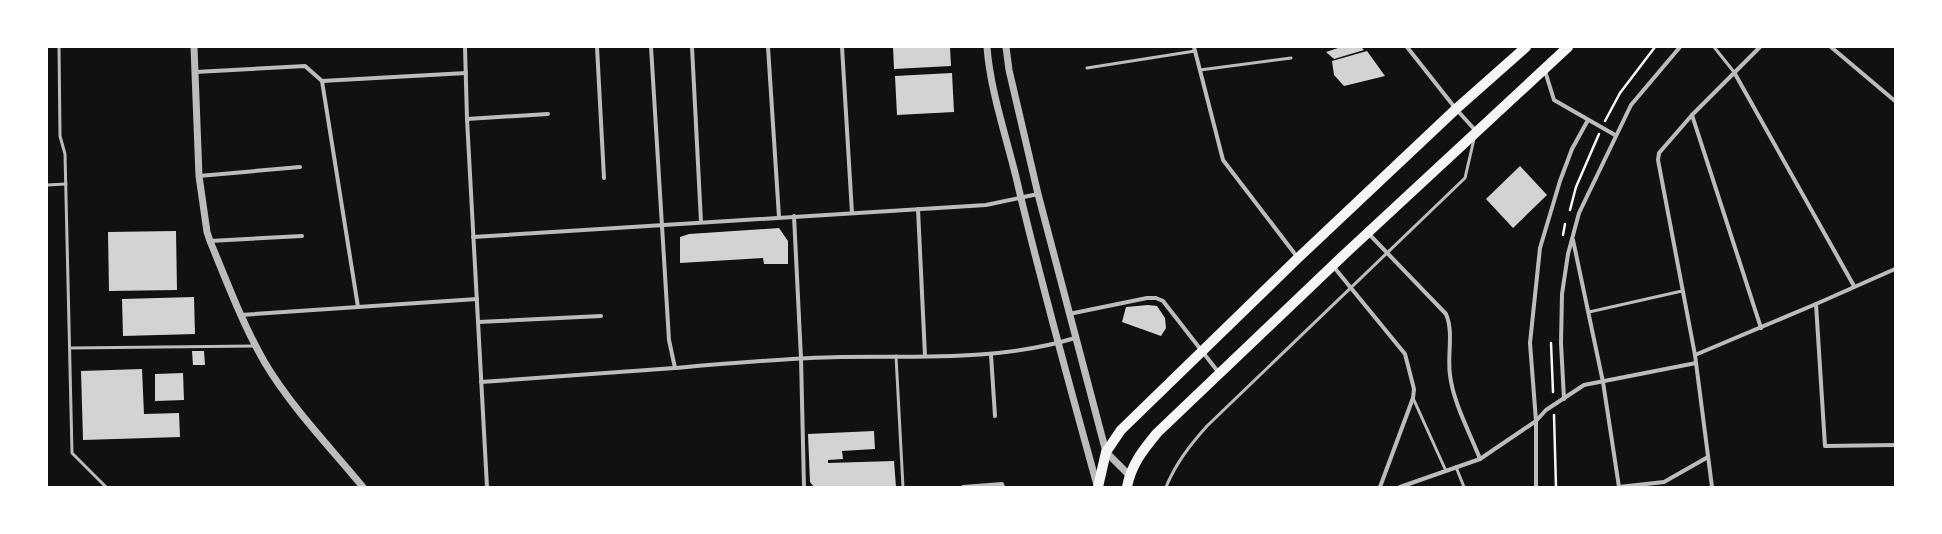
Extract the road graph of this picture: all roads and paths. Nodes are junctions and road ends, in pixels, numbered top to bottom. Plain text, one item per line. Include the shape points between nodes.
1 (59, 47) edge
2 (194, 47) edge
3 (465, 47) edge
4 (597, 47) edge
5 (651, 47) edge
6 (692, 47) edge
7 (768, 47) edge
8 (842, 47) edge
9 (987, 47) edge
10 (1006, 47) edge
11 (1408, 47) edge
12 (1526, 47) edge
13 (1568, 47) edge
14 (1680, 47) edge
15 (1714, 47) edge
16 (1760, 47) edge
17 (1831, 47) edge
18 (1195, 49) edge
19 (1291, 58) dead end
20 (1086, 68) dead end
21 (1544, 68) junction
22 (1200, 70) junction
23 (195, 72) junction
24 (1734, 72) junction
25 (466, 73) junction
26 (322, 81) junction
27 (1895, 101) edge
28 (1456, 110) junction
29 (548, 114) dead end
30 (1692, 115) junction
31 (467, 119) junction
32 (1588, 120) junction
33 (1476, 131) junction
34 (1615, 135) junction
35 (300, 167) dead end
36 (199, 176) junction
37 (604, 178) dead end
38 (66, 184) junction
39 (47, 185) edge
40 (1038, 194) junction
41 (1021, 198) junction
42 (918, 209) junction
43 (852, 213) junction
44 (794, 216) junction
45 (779, 217) junction
46 (701, 222) junction
47 (662, 224) junction
48 (1367, 233) junction
49 (302, 236) dead end
50 (473, 237) junction
51 (1572, 238) junction
52 (210, 242) junction
53 (1387, 253) junction
54 (1298, 258) junction
55 (1332, 266) junction
56 (1895, 269) edge
57 (1854, 286) junction
58 (1352, 287) junction
59 (1682, 291) junction
60 (477, 299) junction
61 (1816, 304) junction
62 (358, 307) junction
63 (1589, 312) junction
64 (241, 314) junction
65 (1069, 314) junction
66 (601, 316) dead end
67 (478, 322) junction
68 (1761, 328) junction
69 (1075, 338) junction
70 (1058, 343) junction
71 (256, 346) junction
72 (70, 348) junction
73 (1203, 353) junction
74 (991, 355) junction
75 (1694, 355) junction
76 (896, 356) junction
77 (925, 356) junction
78 (801, 358) junction
79 (1696, 362) junction
80 (675, 368) junction
81 (1219, 373) junction
82 (481, 382) junction
83 (1603, 382) junction
84 (1413, 398) junction
85 (1564, 399) junction
86 (995, 416) dead end
87 (1536, 421) junction
88 (1895, 445) edge
89 (1106, 452) junction
90 (1708, 457) junction
91 (1480, 459) junction
92 (1456, 467) junction
93 (1446, 471) junction
94 (1129, 474) junction
95 (1003, 486) edge
96 (106, 487) edge
97 (363, 487) edge
98 (487, 487) edge
99 (804, 487) edge
100 (903, 487) edge
101 (962, 487) edge
102 (1098, 487) edge
103 (1127, 487) edge
104 (1166, 487) edge
105 (1380, 487) edge
106 (1400, 487) edge
107 (1464, 487) edge
108 (1536, 487) edge
109 (1619, 487) edge
110 (1712, 487) edge

1 - 38 lane via 60,136 65,154
2 - 23 street
3 - 25 street
4 - 37 street
5 - 47 street
6 - 46 street
7 - 45 street
8 - 43 street
9 - 41 street via 991,74
10 - 40 street
11 - 28 street
12 - 28 main road
13 - 21 main road
14 - 34 street via 1631,105
15 - 24 lane
16 - 24 street
17 - 27 street
18 - 20 lane
18 - 22 street
19 - 22 lane
21 - 32 street via 1554,100
21 - 33 main road
22 - 54 street via 1223,160
23 - 26 street via 305,66
23 - 36 street
24 - 30 street
24 - 57 street
25 - 26 street
25 - 31 street
26 - 62 street
28 - 33 street
28 - 54 main road
29 - 31 street
30 - 59 street via 1664,146 1658,160
30 - 68 street
31 - 50 street
32 - 34 street
32 - 87 street via 1572,149 1540,248 1530,342
33 - 48 main road
33 - 53 lane via 1465,178
34 - 51 street via 1579,213
35 - 36 street
36 - 52 street
38 - 39 lane
38 - 72 lane
40 - 41 street
40 - 65 street
41 - 42 street via 986,205
41 - 70 street
42 - 43 street
42 - 77 street
43 - 44 street
44 - 45 street
44 - 78 street
45 - 46 street
46 - 47 street
47 - 50 street
47 - 80 street via 669,340
48 - 53 street
48 - 55 main road
49 - 52 street
50 - 60 street
51 - 63 street
51 - 85 street via 1562,294
52 - 64 street
53 - 58 lane
53 - 91 street via 1446,314 1450,323 1452,388
54 - 73 main road
55 - 58 street
55 - 81 main road
56 - 57 street
57 - 61 street
58 - 84 street via 1405,354 1414,389
58 - 104 lane via 1207,426 1187,448
59 - 63 lane
59 - 75 street
60 - 62 street
60 - 67 street
61 - 68 street
61 - 88 street via 1825,446
62 - 64 street
63 - 83 street
64 - 71 street
65 - 69 street
65 - 73 street via 1156,298 1163,301
66 - 67 street
67 - 82 street
68 - 75 street
69 - 70 street
69 - 89 street
70 - 74 street
70 - 102 street
71 - 72 lane
71 - 97 street via 265,364 297,408
72 - 96 lane via 72,453
73 - 81 street
73 - 89 main road via 1121,430
74 - 77 street
74 - 86 street
75 - 79 street
76 - 77 street
76 - 78 street
76 - 100 lane
78 - 80 street
78 - 99 street
79 - 83 street
79 - 90 street
80 - 82 street
81 - 94 main road via 1157,433 1138,457
82 - 98 street
83 - 85 street via 1584,385
83 - 109 street
84 - 93 lane
84 - 105 street
85 - 87 street via 1546,410
87 - 91 street
87 - 108 street
89 - 94 street
89 - 102 main road
90 - 109 street via 1664,482
90 - 110 street
91 - 92 street
92 - 93 street
92 - 107 lane
93 - 106 street
94 - 103 main road
95 - 101 street

